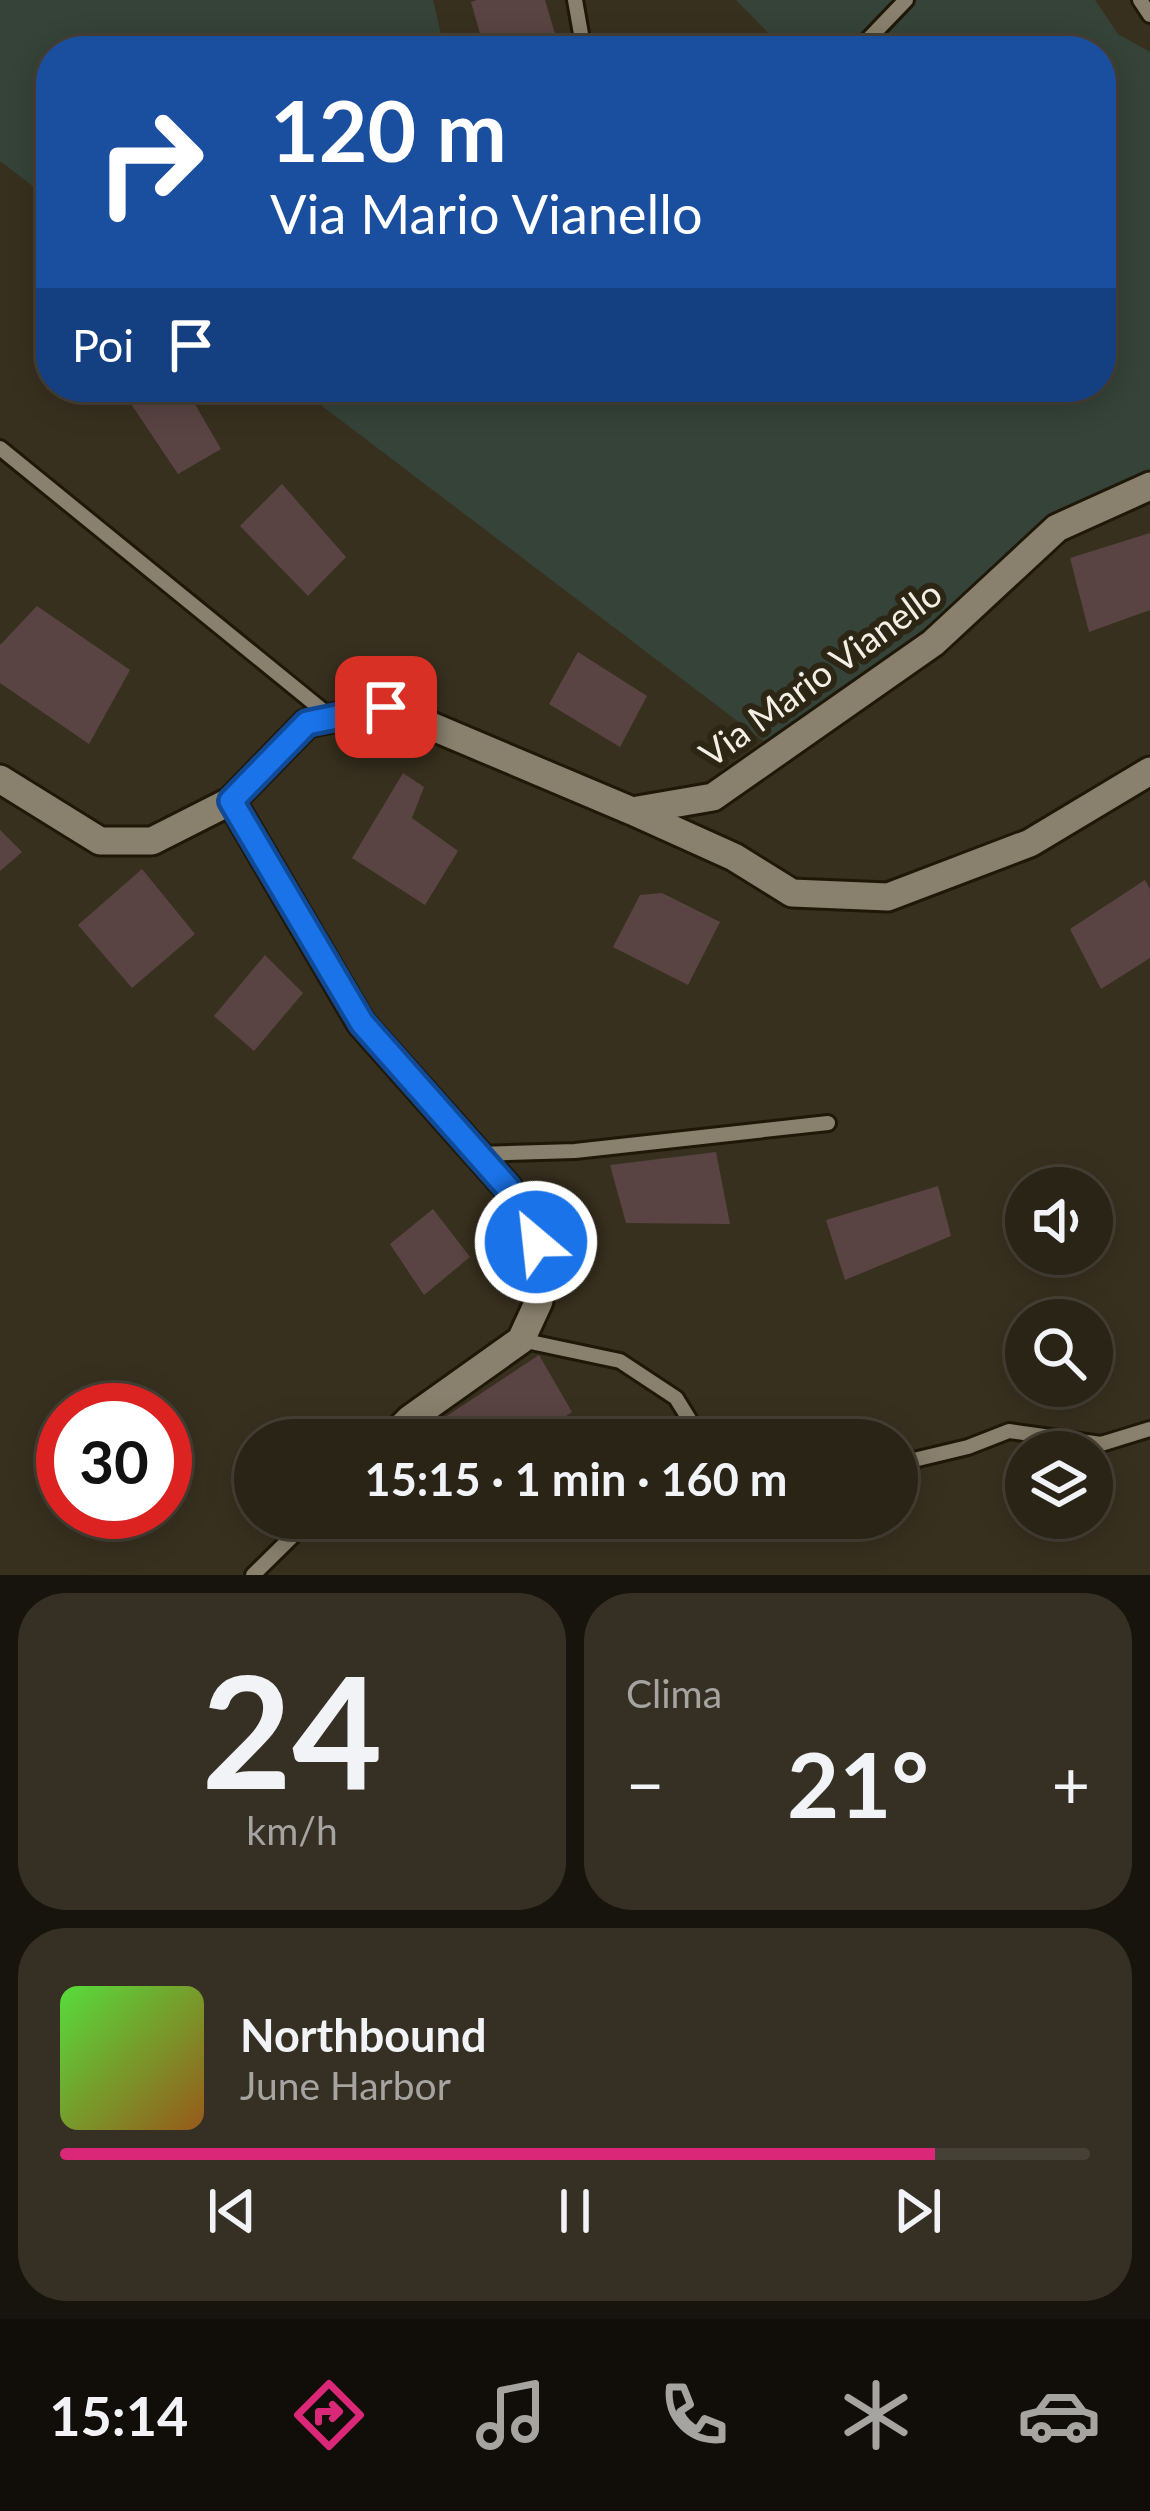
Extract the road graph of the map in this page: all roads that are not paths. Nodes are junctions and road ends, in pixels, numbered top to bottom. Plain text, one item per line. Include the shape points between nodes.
1 (575, 0) edge
2 (906, 0) edge
3 (1140, 0) edge
4 (1150, 15) edge
5 (581, 36) edge
6 (871, 36) edge
7 (0, 448) edge
8 (1150, 486) edge
9 (332, 718) junction
10 (1150, 771) edge
11 (0, 779) edge
12 (231, 801) junction
13 (632, 811) junction
14 (829, 1123) dead end
15 (478, 1154) junction
16 (520, 1340) junction
17 (410, 1419) edge
18 (689, 1419) edge
19 (1150, 1429) edge
20 (918, 1459) edge
21 (290, 1539) edge
22 (253, 1575) edge

1 - 5 lane
2 - 6 lane
3 - 4 lane
7 - 9 lane
8 - 13 street, Via Mario Vianello via 1057,528 933,643 713,797
9 - 12 street via 307,723
9 - 13 street via 386,707
10 - 13 street via 1030,843 888,897 792,893 734,856
11 - 12 street via 100,842 152,841
12 - 15 street via 362,1023
14 - 15 lane
15 - 16 street via 507,1187 536,1242 539,1301
16 - 17 street
16 - 18 lane via 620,1361 676,1398
19 - 20 lane via 1101,1444 1009,1431
21 - 22 lane

